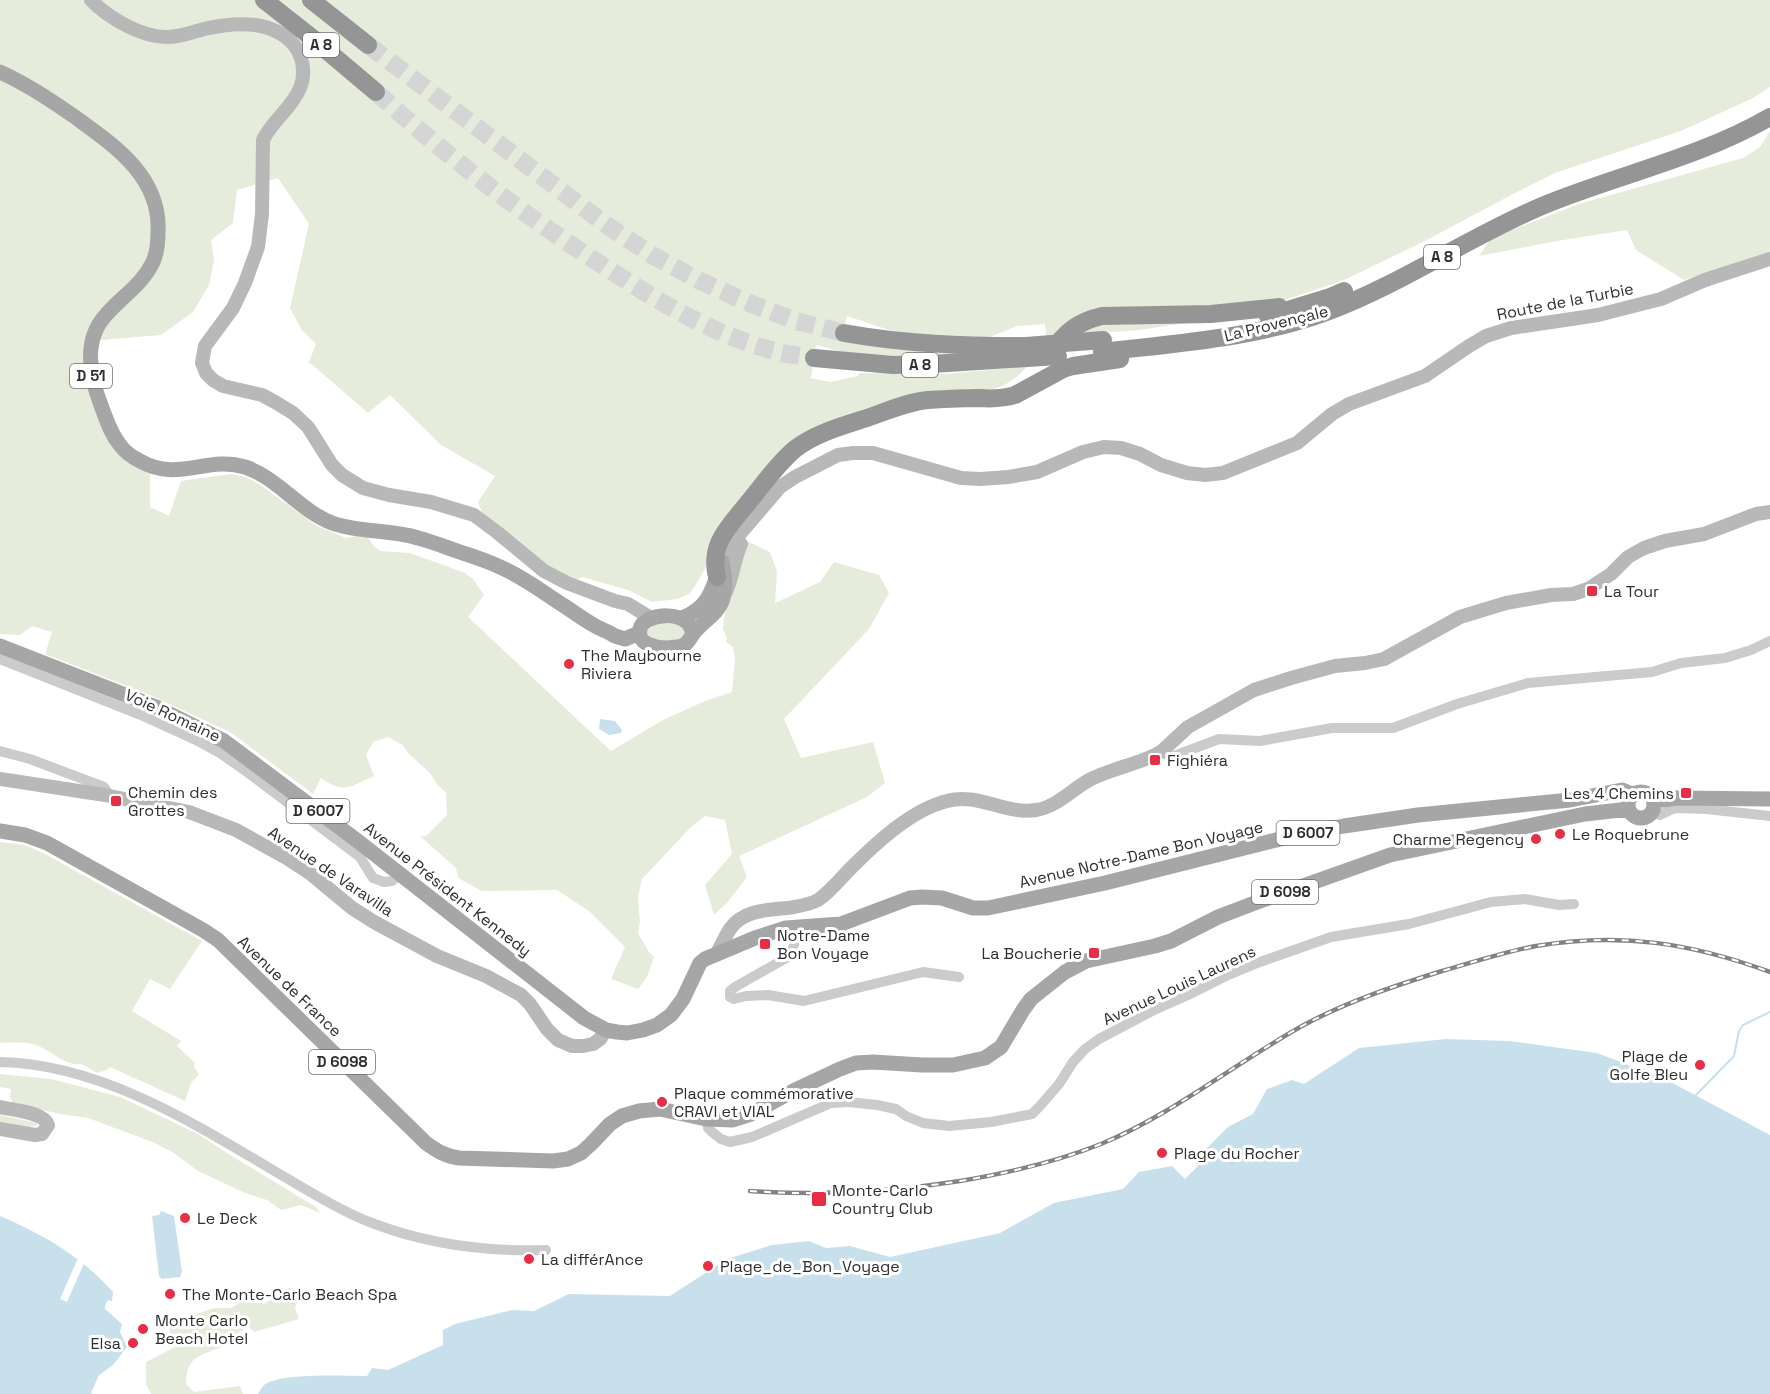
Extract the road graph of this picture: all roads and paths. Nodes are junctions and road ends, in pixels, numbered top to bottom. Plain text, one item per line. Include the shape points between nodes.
1 (91, 0) edge
2 (264, 0) edge
3 (310, 0) edge
4 (368, 45) tunnel mouth
5 (0, 72) edge
6 (376, 92) tunnel mouth
7 (1770, 103) edge
8 (1770, 117) edge
9 (1770, 259) edge
10 (1330, 297) junction
11 (1310, 318) junction
12 (844, 333) tunnel mouth
13 (1103, 346) junction
14 (1027, 352) junction
15 (814, 358) tunnel mouth
16 (979, 398) junction
17 (1770, 512) edge
18 (750, 523) junction
19 (720, 569) junction
20 (724, 596) junction
21 (682, 618) junction
22 (644, 630) junction
23 (692, 635) junction
24 (1770, 641) edge
25 (0, 646) edge
26 (0, 659) edge
27 (0, 751) edge
28 (1162, 751) junction
29 (0, 779) edge
30 (105, 795) junction
31 (1770, 799) edge
32 (1631, 802) junction
33 (1653, 807) junction
34 (1770, 816) edge
35 (0, 831) edge
36 (400, 874) junction
37 (1574, 904) dead end
38 (796, 927) junction
39 (726, 952) junction
40 (696, 972) joint
41 (959, 977) dead end
42 (606, 1030) junction
43 (0, 1062) edge
44 (0, 1107) edge
45 (706, 1119) junction
46 (0, 1129) edge
47 (546, 1250) dead end

1 - 22 main road via 115,19 163,37 231,24 261,25 287,37 302,61 302,81 296,97 263,140 258,247 233,308 205,346 202,363 206,373 223,386 262,395 293,413 308,427 342,476 363,488 474,515 544,572 628,604
2 - 6 highway, A 8
3 - 4 highway, A 8
5 - 22 main road, D 51 via 50,99 123,154 142,175 153,196 159,217 153,262 141,282 104,316 90,354 95,390 110,429 132,457 163,470 225,464 248,468 333,524 400,533 500,566 618,642 626,645
7 - 10 highway, La Provençale / A 8 via 1686,143 1535,197
8 - 11 highway, La Provençale / A 8 via 1708,147 1541,207 1353,301
9 - 18 main road, Route de la Turbie via 1661,299 1486,336 1425,376 1349,404 1297,443 1223,472 1187,473 1121,448 1104,447 1037,472 961,478 873,453 845,453 786,482
10 - 13 highway, La Provençale / A 8 via 1247,321
10 - 16 highway via 1252,311 1093,318 1069,329 1020,385
11 - 13 highway, La Provençale / A 8 via 1238,335
11 - 16 highway via 1234,344 1073,366 1015,395 995,400
12 - 14 highway, La Provençale / A 8
13 - 14 highway, La Provençale / A 8, bridge
14 - 15 highway, La Provençale / A 8 via 932,364
16 - 19 highway via 912,403 819,435 797,448 721,537 715,568
17 - 28 main road via 1704,534 1644,548 1588,589 1494,606 1460,617 1383,659 1335,666 1254,690 1188,727
18 - 19 main road, Route de la Turbie
18 - 20 main road, Route de la Turbie
19 - 20 main road
19 - 21 main road, Route de la Turbie via 703,605
20 - 23 main road, Route de la Turbie via 716,612
21 - 22 main road
21 - 23 main road via 691,625
22 - 23 main road, Route de la Turbie via 652,647 680,646
24 - 28 street via 1725,658 1681,663 1652,672 1528,683 1393,728 1332,728 1260,741 1219,739 1174,756
25 - 36 main road, Avenue Président Kennedy / D 6007 via 156,707 224,741
26 - 36 street, Voie Romaine via 200,742 247,772 360,857 373,878 392,881
27 - 30 street via 104,787
28 - 39 main road via 1089,780 1044,809 1014,810 966,798 947,801 904,821 819,900 804,906 752,913 738,921 729,929
29 - 30 main road, Avenue de Varavilla
30 - 42 main road, Avenue de Varavilla via 189,812 260,842 374,922 437,956 506,985 530,1004 558,1040 583,1047 600,1039
31 - 33 main road via 1677,798
32 - 33 main road via 1639,792 1645,793
32 - 33 main road via 1632,813 1640,817
32 - 38 main road, Avenue Notre-Dame Bon Voyage / D 6007 via 1622,790 1570,801 1344,826 1006,905 973,908 932,897 910,898 841,924
32 - 45 main road, D 6098 via 1611,810 1390,855 1245,906 1171,941 1086,961 1031,999 1001,1047 986,1058 953,1065 856,1063 751,1114 732,1120
33 - 34 street via 1660,815 1672,809 1706,809
35 - 45 main road, Avenue de France / D 6098 via 47,843 218,940 437,1152 447,1156 553,1161 581,1153 610,1124 639,1111 660,1109
36 - 42 main road, Avenue Président Kennedy / D 6007 via 584,1018
37 - 45 street, Avenue Louis Laurens via 1525,899 1491,902 1409,924 1331,938 1233,973 1154,1010 1085,1049 1032,1114 949,1126 923,1123 896,1109 877,1105 831,1102 752,1137 730,1142 712,1132
38 - 39 main road, Avenue Notre-Dame Bon Voyage / D 6007
38 - 41 street via 788,957 735,987 730,997 768,995 804,1001 923,972
39 - 40 main road, Avenue Notre-Dame Bon Voyage / D 6007
40 - 42 main road, Avenue Président Kennedy / D 6007 via 683,999 657,1025 627,1033
43 - 47 street via 52,1067 142,1098 372,1223 423,1239 485,1249
44 - 46 main road via 41,1116 48,1125 42,1134 35,1135

